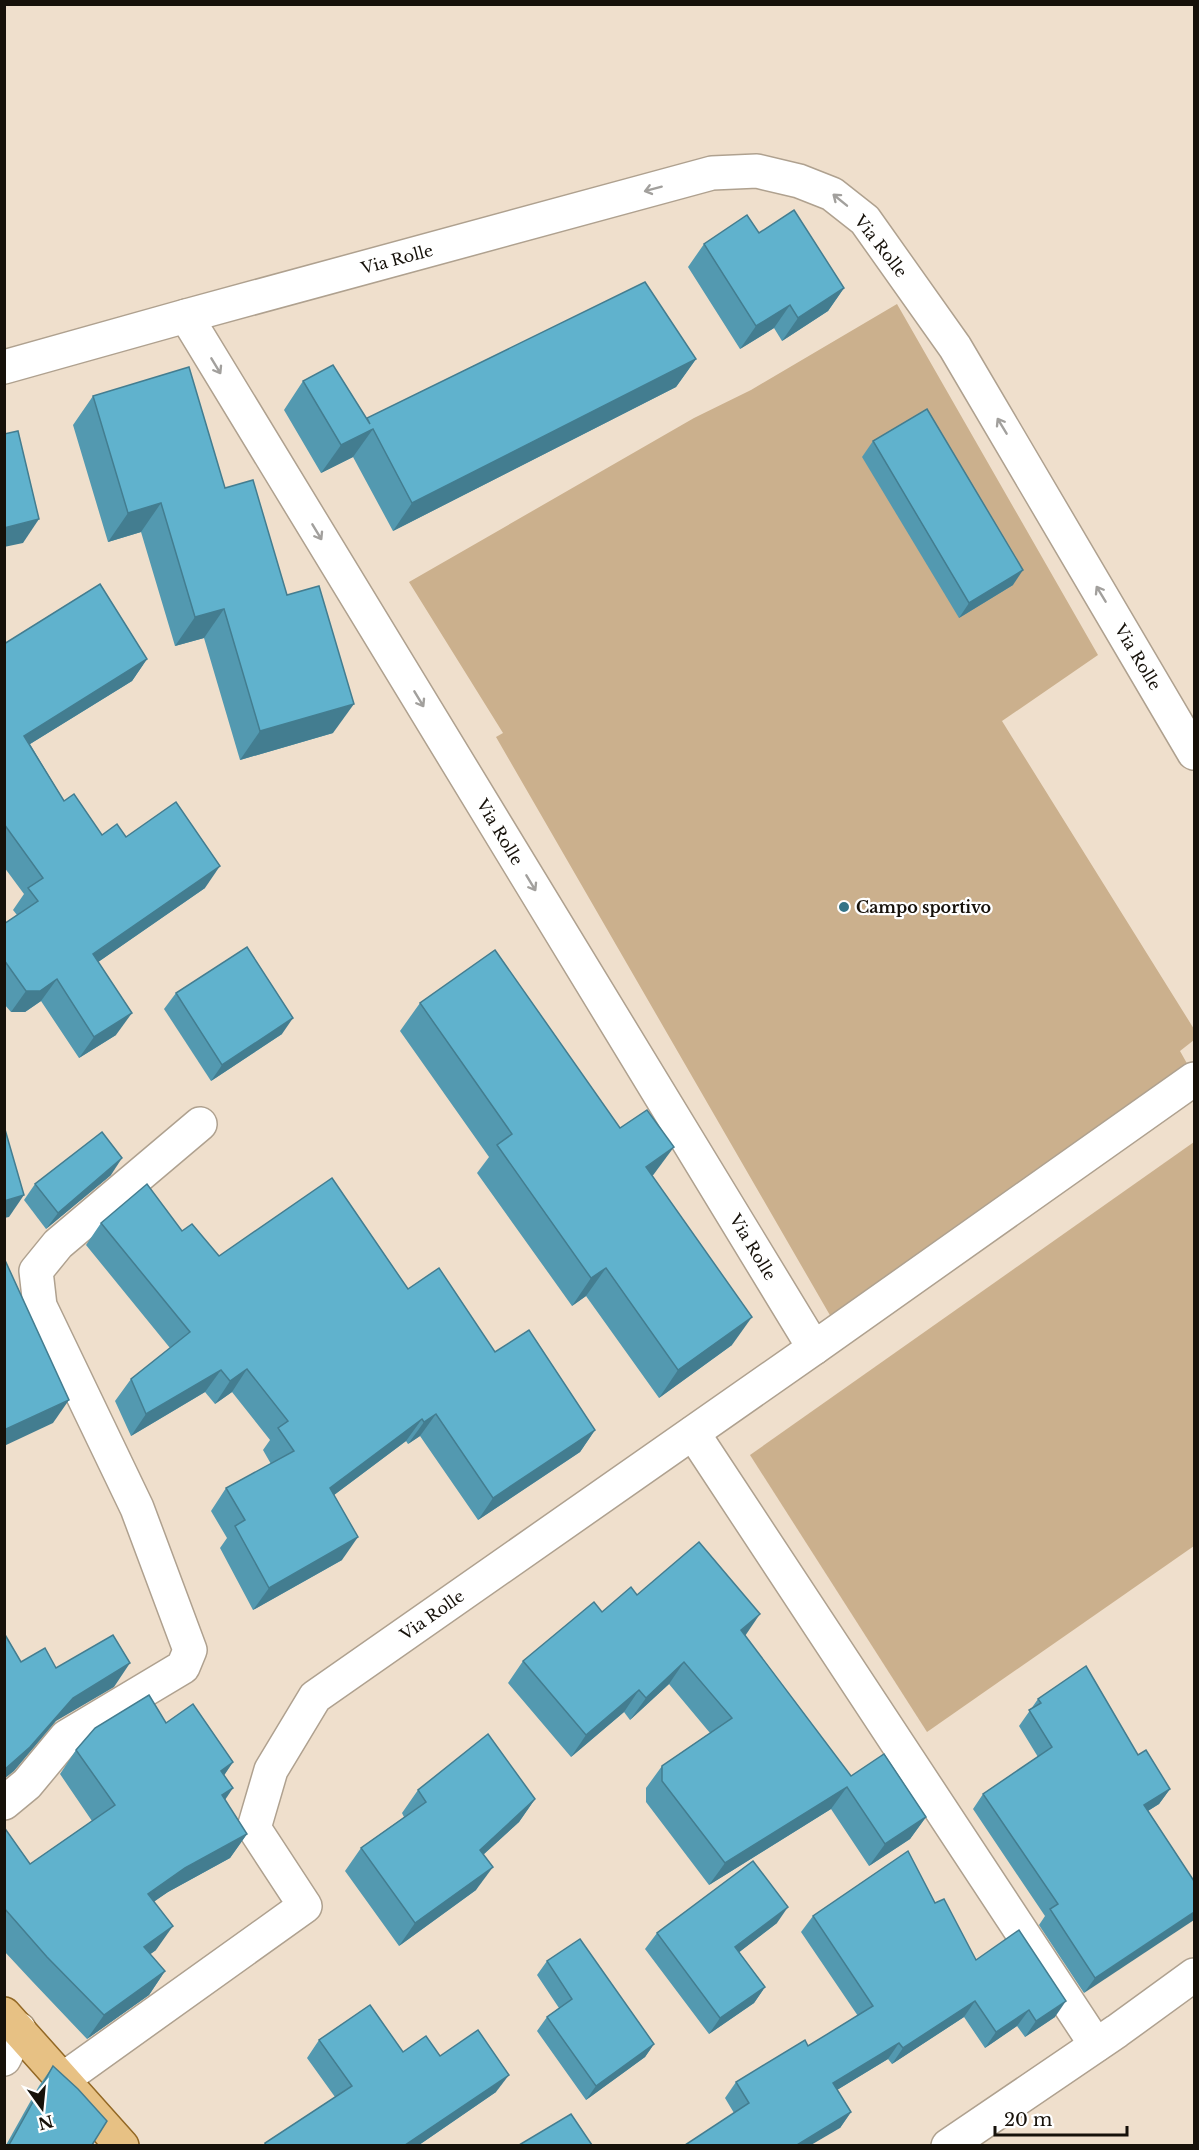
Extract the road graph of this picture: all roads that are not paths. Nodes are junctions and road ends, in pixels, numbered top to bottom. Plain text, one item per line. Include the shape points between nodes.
1 (186, 316) junction
2 (4, 368) edge
3 (1194, 753) edge
4 (1194, 1078) edge
5 (200, 1124) dead end
6 (814, 1348) junction
7 (693, 1433) junction
8 (4, 1803) edge
9 (1194, 1975) edge
10 (12, 2021) edge
11 (1096, 2045) junction
12 (4, 2059) edge
13 (62, 2080) junction
14 (122, 2145) edge
15 (948, 2145) edge

1 - 2 street, Via Rolle
3 -> 1 street, Via Rolle via 955,347 865,220 832,194 757,171 712,173
1 -> 6 street, Via Rolle
4 - 6 street, Via Rolle
5 - 8 street via 58,1244 36,1272 40,1306 137,1508 190,1650 183,1667 66,1737 27,1784
6 - 7 street, Via Rolle
7 - 11 street
7 - 13 street, Via Rolle via 315,1697 271,1770 254,1828 305,1906
9 - 11 street
10 - 12 street
10 - 13 main road
11 - 15 street
13 - 14 main road

